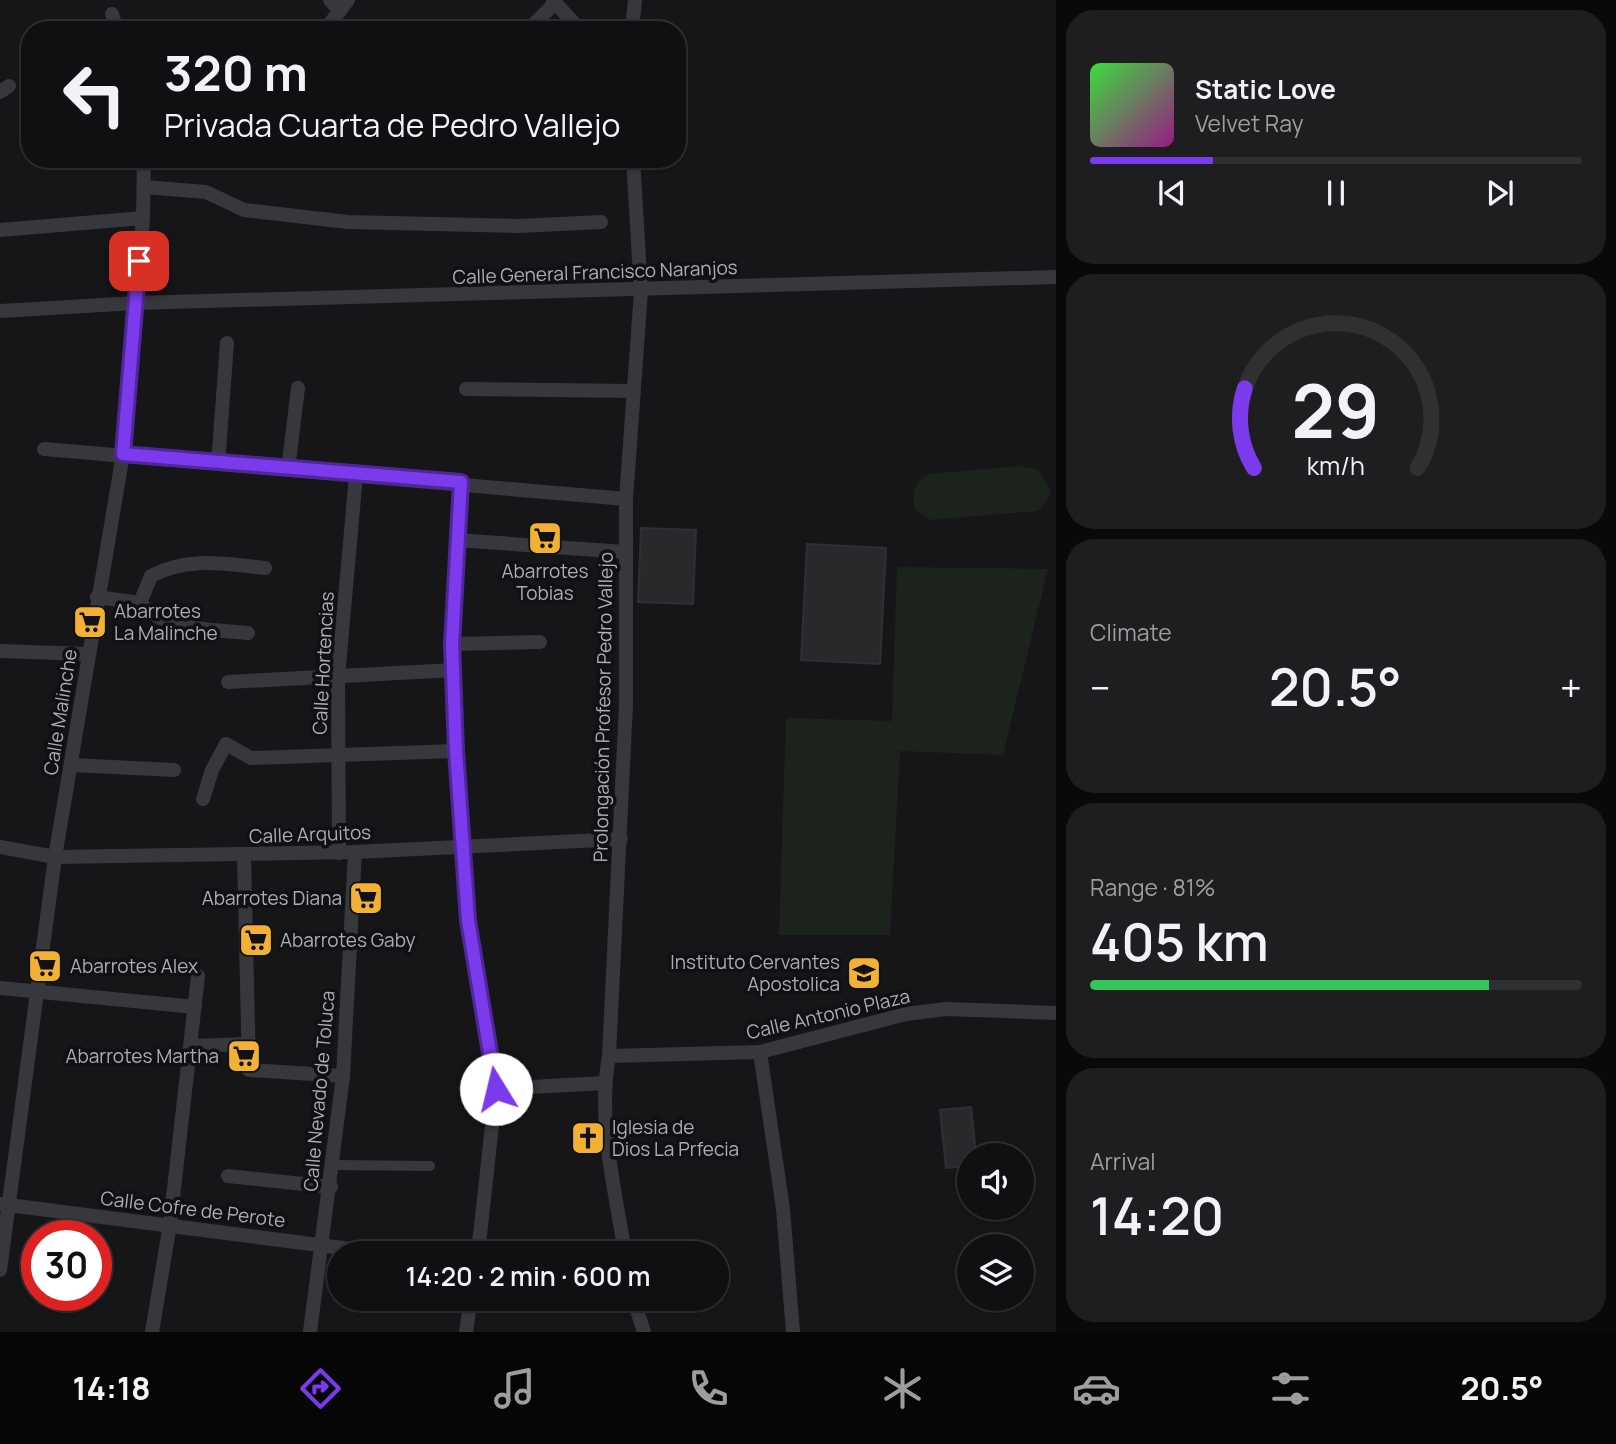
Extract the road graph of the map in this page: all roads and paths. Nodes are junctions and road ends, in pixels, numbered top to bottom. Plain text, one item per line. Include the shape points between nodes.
1 (635, 0) edge
2 (554, 2) edge
3 (339, 4) edge
4 (112, 14) dead end
5 (114, 21) edge
6 (330, 21) edge
7 (536, 21) edge
8 (572, 21) edge
9 (633, 21) edge
10 (144, 168) edge
11 (633, 168) edge
12 (144, 187) junction
13 (143, 218) junction
14 (601, 222) dead end
15 (0, 230) edge
16 (1056, 277) edge
17 (641, 291) junction
18 (136, 303) junction
19 (0, 310) edge
20 (227, 343) dead end
21 (298, 388) dead end
22 (466, 389) dead end
23 (633, 391) junction
24 (44, 449) dead end
25 (123, 454) junction
26 (218, 464) junction
27 (288, 470) junction
28 (356, 475) junction
29 (461, 482) junction
30 (626, 499) junction
31 (456, 540) junction
32 (625, 552) junction
33 (265, 568) dead end
34 (97, 597) junction
35 (141, 603) junction
36 (248, 633) dead end
37 (540, 642) dead end
38 (452, 644) junction
39 (0, 651) edge
40 (88, 654) junction
41 (454, 670) junction
42 (338, 677) junction
43 (228, 682) dead end
44 (456, 751) junction
45 (338, 754) junction
46 (72, 765) junction
47 (174, 769) dead end
48 (203, 799) dead end
49 (621, 839) junction
50 (0, 847) edge
51 (463, 847) junction
52 (355, 852) junction
53 (339, 853) junction
54 (244, 855) junction
55 (55, 858) junction
56 (198, 976) dead end
57 (0, 988) edge
58 (36, 993) junction
59 (195, 1007) junction
60 (1056, 1013) edge
61 (250, 1044) junction
62 (192, 1046) junction
63 (760, 1052) junction
64 (609, 1056) junction
65 (343, 1076) junction
66 (604, 1083) junction
67 (496, 1089) junction
68 (334, 1165) junction
69 (430, 1166) dead end
70 (228, 1176) dead end
71 (331, 1187) junction
72 (4, 1205) edge
73 (170, 1224) junction
74 (479, 1241) edge
75 (623, 1241) edge
76 (323, 1245) junction
77 (327, 1246) edge
78 (0, 1270) edge
79 (469, 1311) edge
80 (638, 1311) edge
81 (152, 1332) edge
82 (310, 1332) edge
83 (466, 1332) edge
84 (644, 1332) edge
85 (793, 1332) edge

1 - 9 street
2 - 7 street
2 - 8 street
3 - 6 street
4 - 5 street
10 - 12 street, Calle Malinche
11 - 17 street, Prolongación Profesor Pedro Vallejo
12 - 13 street, Calle Malinche
12 - 14 street via 206,191 244,210 348,222 519,226
13 - 15 street
13 - 18 street, Calle Malinche
16 - 17 street, Calle General Francisco Naranjos
17 - 18 street, Calle General Francisco Naranjos
17 - 23 street, Prolongación Profesor Pedro Vallejo
18 - 19 street, Calle General Francisco Naranjos
18 - 25 street, Calle Malinche
20 - 26 street
21 - 27 street
22 - 23 street
23 - 30 street, Prolongación Profesor Pedro Vallejo
24 - 25 street
25 - 26 street
25 - 34 street, Calle Malinche
26 - 27 street
27 - 28 street
28 - 29 street
28 - 42 street, Calle Hortencias
29 - 30 street
29 - 31 street
30 - 32 street, Prolongación Profesor Pedro Vallejo
31 - 32 street
31 - 38 street
32 - 49 street, Prolongación Profesor Pedro Vallejo
33 - 35 street via 197,562 166,568 151,576
34 - 35 street
34 - 40 street, Calle Malinche
35 - 36 street via 152,615 173,624
37 - 38 street
38 - 41 street
39 - 40 street
40 - 46 street, Calle Malinche
41 - 42 street
41 - 44 street
42 - 43 street
42 - 45 street, Calle Hortencias
44 - 45 street
44 - 51 street
45 - 48 street via 251,758 226,744
45 - 53 street, Calle Hortencias
46 - 47 street
46 - 55 street, Calle Malinche
49 - 51 street, Calle Arquitos
49 - 64 street, Prolongación Profesor Pedro Vallejo
50 - 55 street, Calle Arquitos
51 - 52 street, Calle Arquitos
51 - 67 street via 468,920
52 - 53 street, Calle Arquitos
52 - 65 street, Calle Nevado de Toluca
53 - 54 street, Calle Arquitos
54 - 55 street, Calle Arquitos
54 - 61 street
55 - 58 street, Calle Malinche
56 - 59 street
57 - 58 street
58 - 59 street
58 - 72 street, Calle Malinche
59 - 62 street
60 - 63 street, Calle Antonio Plaza via 946,1009 906,1014
61 - 62 street
61 - 65 street via 248,1070
62 - 73 street
63 - 64 street, Calle Antonio Plaza
63 - 85 street via 783,1209
64 - 66 street, Prolongación Profesor Pedro Vallejo
65 - 68 street, Calle Nevado de Toluca
66 - 67 street
66 - 75 street, Prolongación Profesor Pedro Vallejo via 607,1137
67 - 74 street
68 - 69 street
68 - 71 street, Calle Nevado de Toluca
70 - 71 street
71 - 76 street, Calle Nevado de Toluca
72 - 73 street, Calle Cofre de Perote
72 - 78 street, Calle Malinche
73 - 76 street, Calle Cofre de Perote
73 - 81 street
76 - 77 street, Calle Cofre de Perote
76 - 82 street, Calle Nevado de Toluca
79 - 83 street
80 - 84 street

